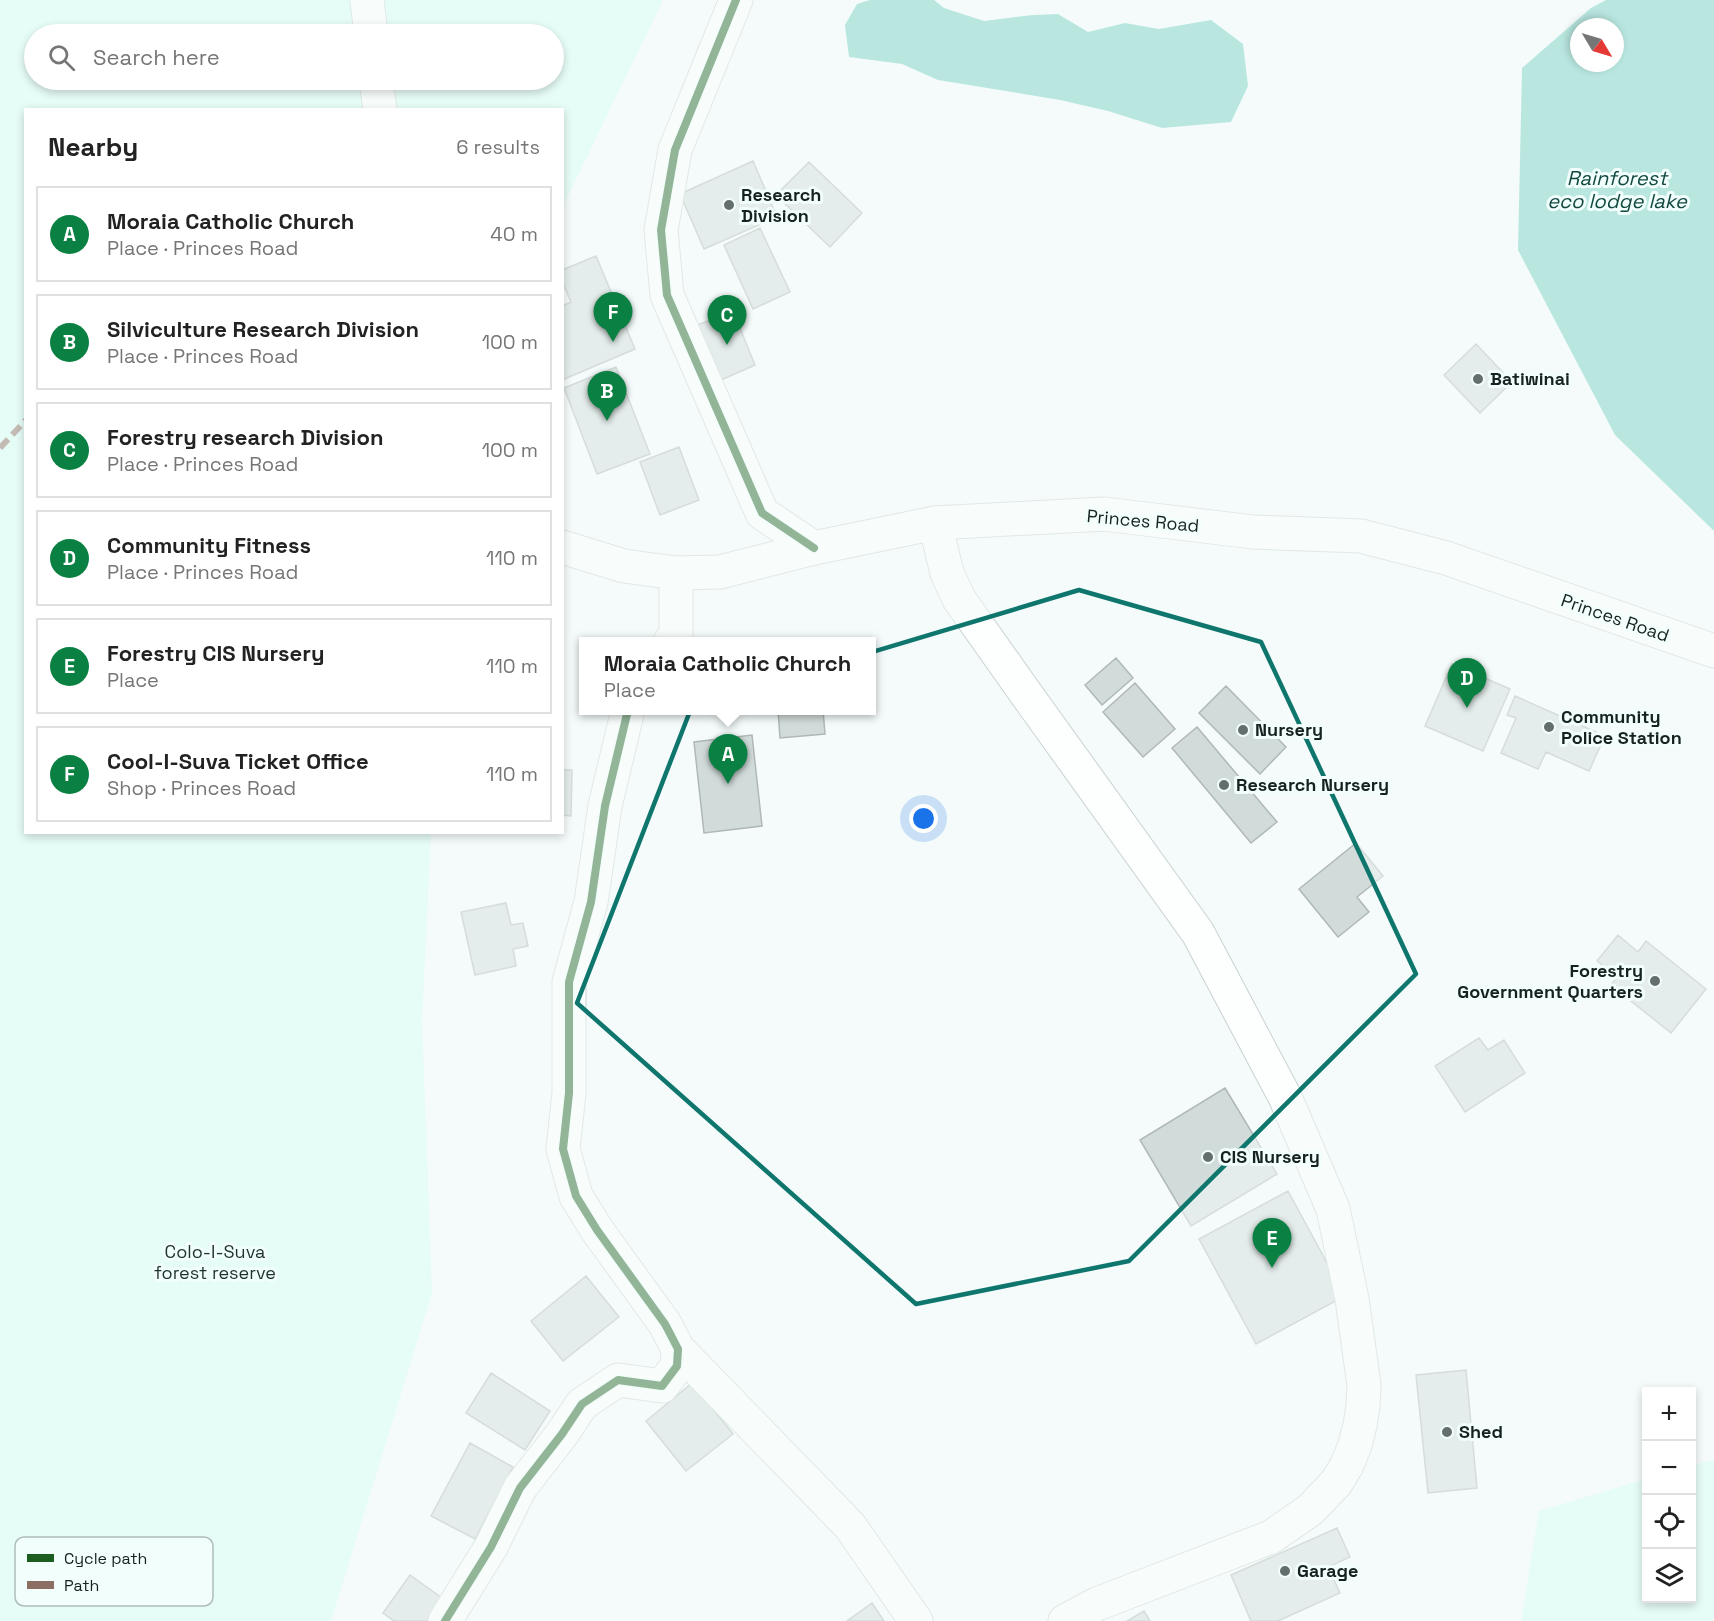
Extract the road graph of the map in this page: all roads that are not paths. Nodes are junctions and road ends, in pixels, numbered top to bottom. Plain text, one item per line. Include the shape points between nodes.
1 (367, 0) edge
2 (736, 0) edge
3 (370, 24) edge
4 (377, 90) edge
5 (380, 108) edge
6 (935, 523) junction
7 (564, 548) edge
8 (814, 548) junction
9 (676, 573) junction
10 (674, 637) edge
11 (1714, 651) edge
12 (627, 715) edge
13 (678, 1349) junction
14 (446, 1621) edge
15 (916, 1621) edge
16 (1065, 1621) edge

1 - 3 street
2 - 8 street via 675,150 661,230 667,295 762,513
4 - 5 street
6 - 8 street, Princes Road
6 - 11 street, Princes Road via 1104,514 1253,532 1361,536 1446,558
6 - 16 street via 947,573 959,599 1198,933 1285,1097 1333,1209 1352,1299 1364,1385 1360,1425 1347,1465 1336,1484 1301,1517 1272,1537 1097,1604
7 - 9 street, Princes Road via 624,566
8 - 9 street, Princes Road via 720,572
9 - 10 street
12 - 13 street via 605,806 591,902 569,982 563,1149 576,1196
13 - 14 street via 677,1366 662,1386 618,1380 582,1404 520,1488
13 - 15 street via 850,1526

